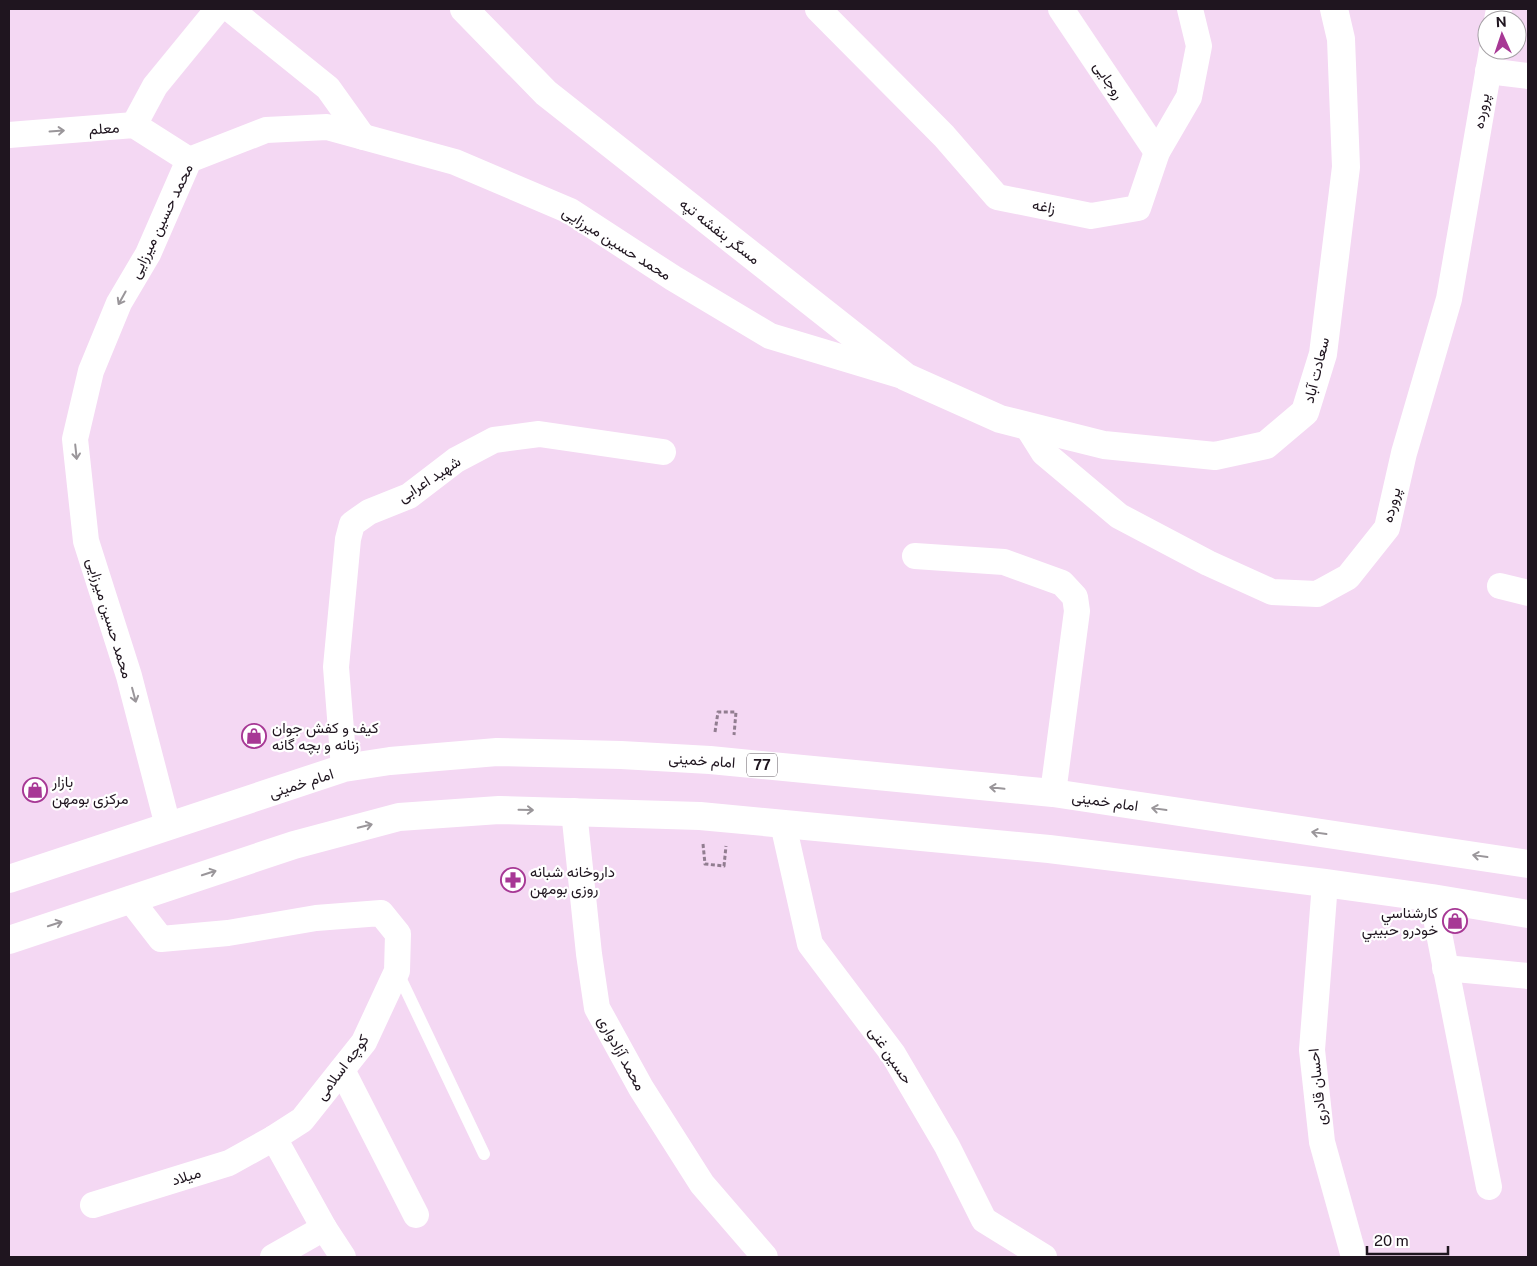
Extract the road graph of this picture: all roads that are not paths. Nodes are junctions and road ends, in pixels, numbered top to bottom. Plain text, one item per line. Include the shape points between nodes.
1 (218, 9) edge
2 (230, 9) edge
3 (464, 9) edge
4 (818, 9) edge
5 (1061, 9) edge
6 (1190, 9) edge
7 (1334, 9) edge
8 (1490, 60) edge
9 (1528, 76) edge
10 (134, 125) junction
11 (9, 135) edge
12 (362, 137) junction
13 (1157, 152) junction
14 (188, 160) junction
15 (906, 377) junction
16 (1000, 419) joint
17 (1027, 426) junction
18 (663, 452) dead end
19 (915, 556) dead end
20 (1500, 586) dead end
21 (1528, 593) edge
22 (344, 768) junction
23 (1053, 793) junction
24 (574, 812) junction
25 (782, 824) junction
26 (168, 826) junction
27 (1528, 864) edge
28 (9, 879) edge
29 (1325, 883) junction
30 (1432, 898) junction
31 (130, 899) junction
32 (1528, 914) edge
33 (9, 940) edge
34 (1445, 968) junction
35 (397, 971) junction
36 (1528, 976) edge
37 (342, 1070) junction
38 (274, 1138) junction
39 (484, 1154) dead end
40 (1489, 1187) dead end
41 (93, 1205) dead end
42 (416, 1215) dead end
43 (324, 1228) junction
44 (273, 1257) edge
45 (343, 1257) edge
46 (765, 1257) edge
47 (1044, 1257) edge
48 (1354, 1257) edge

1 - 10 street via 155,86
2 - 12 street via 328,88
3 - 15 main road, مسگر بنفشه تپه via 546,93
4 - 13 street, زاغه via 944,136 997,197 1091,216 1138,208
5 - 13 street, روجایی
6 - 13 street, زاغه via 1199,46 1189,97
7 - 17 main road, سعادت آباد via 1342,39 1346,167 1323,354 1305,412 1266,445 1215,456 1104,445
8 - 9 street
8 - 17 street, پرورده via 1449,299 1404,453 1387,528 1348,577 1317,594 1272,592 1208,563 1120,516 1044,453
11 -> 10 street, معلم
10 - 14 street, معلم
12 - 14 street, محمد حسین میرزایی via 327,127 266,130
12 - 15 street, محمد حسین میرزایی via 455,162 570,211 672,278 770,336
14 -> 26 street, محمد حسین میرزایی via 148,254 119,303 91,371 75,439 86,541 129,676
15 - 16 main road, مسگر بنفشه تپه
16 - 17 main road, سعادت آباد
18 - 22 street, شهید اعرابی via 539,434 494,440 456,460 409,496 369,512 352,524 336,667
19 - 23 street via 1004,562 1062,583 1076,597 1077,611
20 - 21 street
23 -> 22 main road, امام خمینی / 77 via 710,760 621,755 497,752
22 - 26 main road, امام خمینی / 77
27 -> 23 main road, امام خمینی / 77
24 - 25 main road via 700,816
31 -> 24 main road via 294,845 399,818 499,810
24 - 46 street, محمد آزادواری via 597,1008 641,1088 702,1184
25 - 29 main road via 1049,849
25 - 47 street, حسین غنی via 810,944 892,1054 947,1146 984,1220
26 - 28 main road, امام خمینی / 77
29 - 30 main road
29 - 48 street, احسان قادری via 1312,1050 1322,1142
30 - 32 main road
30 - 34 street
33 -> 31 main road
31 - 35 street, کوچه اسلامی via 161,939 228,933 316,918 381,913 398,934
34 - 36 street
34 - 40 street
35 - 37 street, کوچه اسلامی via 364,1042
35 - 39 lane
37 - 38 street, کوچه اسلامی via 302,1120
37 - 42 street
38 - 41 street, میلاد via 229,1163
38 - 43 street
43 - 44 street
43 - 45 street

